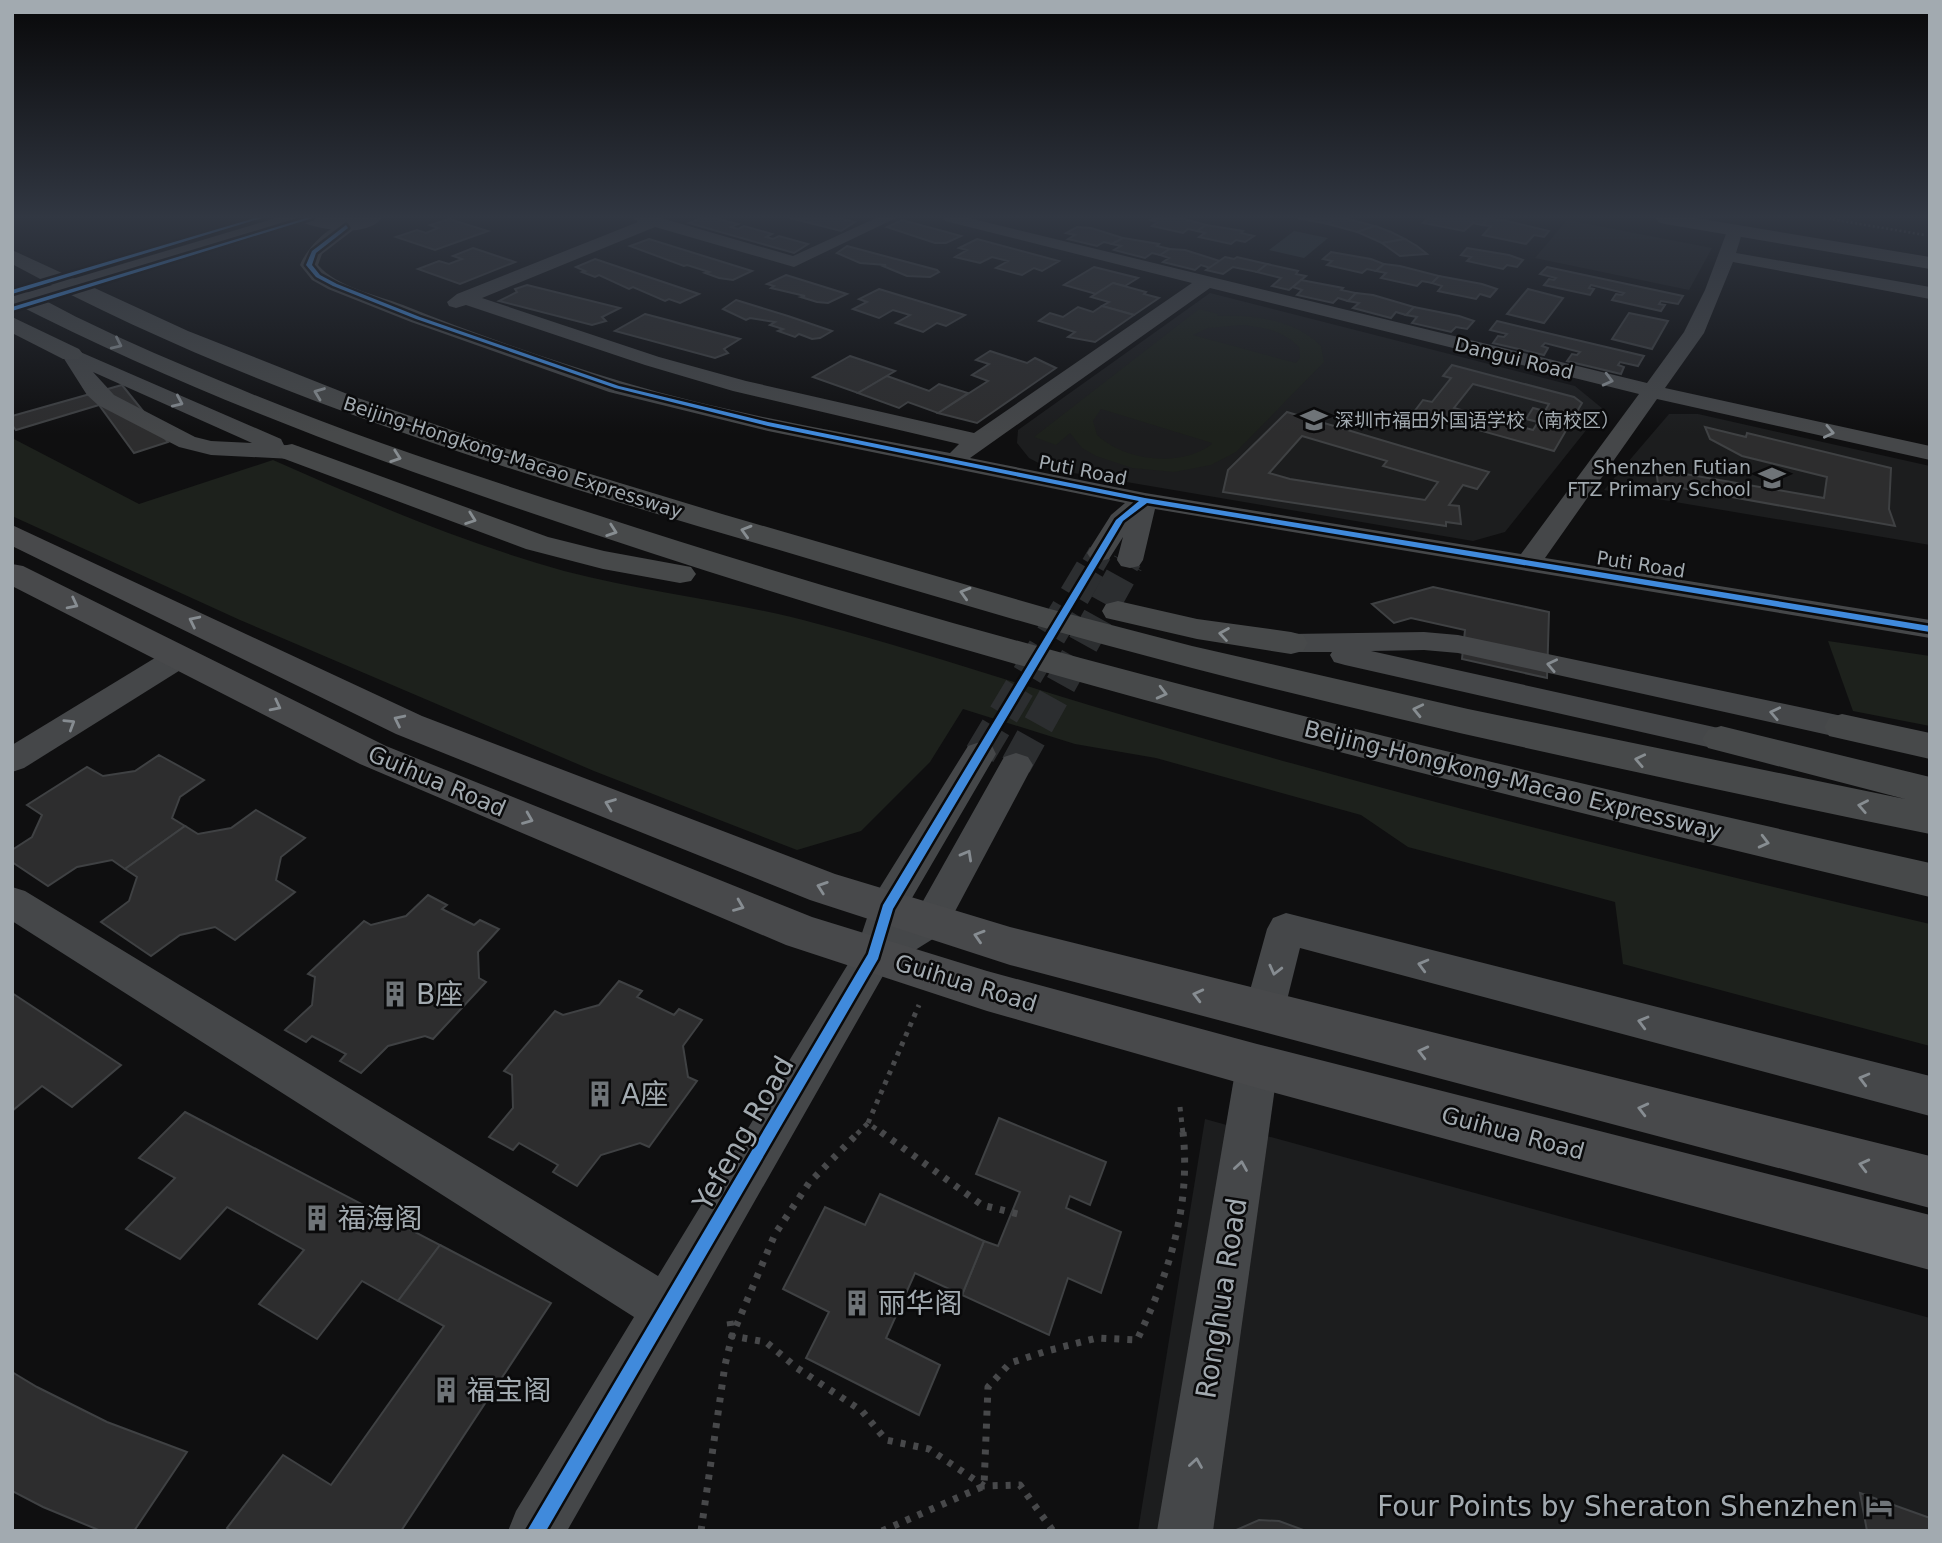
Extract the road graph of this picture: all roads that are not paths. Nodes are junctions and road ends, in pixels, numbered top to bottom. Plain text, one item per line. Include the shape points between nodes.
1 (29, 290) edge
2 (58, 290) edge
3 (83, 290) edge
4 (348, 290) edge
5 (495, 290) edge
6 (1195, 290) edge
7 (1239, 290) edge
8 (1713, 290) edge
9 (12, 295) edge
10 (470, 301) junction
11 (12, 304) edge
12 (418, 318) junction
13 (12, 324) edge
14 (71, 354) junction
15 (1652, 391) junction
16 (978, 441) junction
17 (292, 452) junction
18 (1930, 453) edge
19 (949, 463) junction
20 (1145, 500) junction
21 (12, 534) edge
22 (1100, 553) tunnel mouth
23 (1130, 560) tunnel mouth
24 (1528, 563) junction
25 (12, 573) edge
26 (866, 610) junction
27 (1128, 626) junction
28 (1930, 629) edge
29 (1292, 643) junction
30 (179, 657) junction
31 (1588, 672) junction
32 (1842, 727) joint
33 (1721, 739) junction
34 (1930, 746) edge
35 (980, 754) tunnel mouth
36 (12, 760) edge
37 (1016, 765) tunnel mouth
38 (1930, 791) edge
39 (1930, 819) edge
40 (1930, 880) edge
41 (12, 902) edge
42 (887, 908) junction
43 (931, 921) junction
44 (874, 955) junction
45 (1264, 1012) junction
46 (1257, 1066) junction
47 (1930, 1096) edge
48 (1930, 1182) edge
49 (1930, 1243) edge
50 (666, 1309) junction
51 (536, 1531) edge
52 (1185, 1531) edge

1 - 9 main road
2 - 11 main road
27 -> 3 highway, Beijing-Hongkong-Macao Expressway via 587,464 359,408 160,327
4 - 12 street, Puti Road
5 - 10 street
6 - 16 street
7 -> 15 street, Dangui Road
8 - 15 street via 1699,324
9 -> 26 highway, Beijing-Hongkong-Macao Expressway via 175,372 321,430 692,558
10 - 12 street
10 - 16 street via 741,386
12 - 19 street, Puti Road via 617,387
13 - 14 highway
14 -> 17 street
14 - 17 street via 106,400 187,442 211,448
15 -> 18 street, Dangui Road
15 - 24 street
16 - 19 street
17 -> 26 highway via 537,543
19 - 20 street, Puti Road
20 - 22 street via 1120,520
20 - 23 street
20 - 24 street, Puti Road
42 -> 21 main road, Guihua Road via 409,725
24 - 28 street, Puti Road
25 -> 30 main road, Guihua Road
26 -> 40 highway, Beijing-Hongkong-Macao Expressway via 1096,676 1378,748
29 -> 27 highway via 1198,629
39 -> 27 highway, Beijing-Hongkong-Macao Expressway via 1630,758 1189,657
31 -> 29 street via 1445,642
29 - 33 street
36 -> 30 street
30 -> 44 main road, Guihua Road via 373,755 802,932
32 -> 31 street
31 - 33 street
32 - 34 highway
33 - 38 highway
35 - 42 street, Yefeng Road
43 -> 37 street
41 - 50 street
42 - 43 main road, Guihua Road
42 - 44 street, Yefeng Road
43 - 44 street, Yefeng Road
45 -> 43 main road, Guihua Road
44 - 46 main road, Guihua Road
44 - 50 street, Yefeng Road
47 -> 45 street via 1286,929
48 -> 45 main road, Guihua Road
46 - 49 main road, Guihua Road
52 -> 46 street, Ronghua Road
50 - 51 street, Yefeng Road

